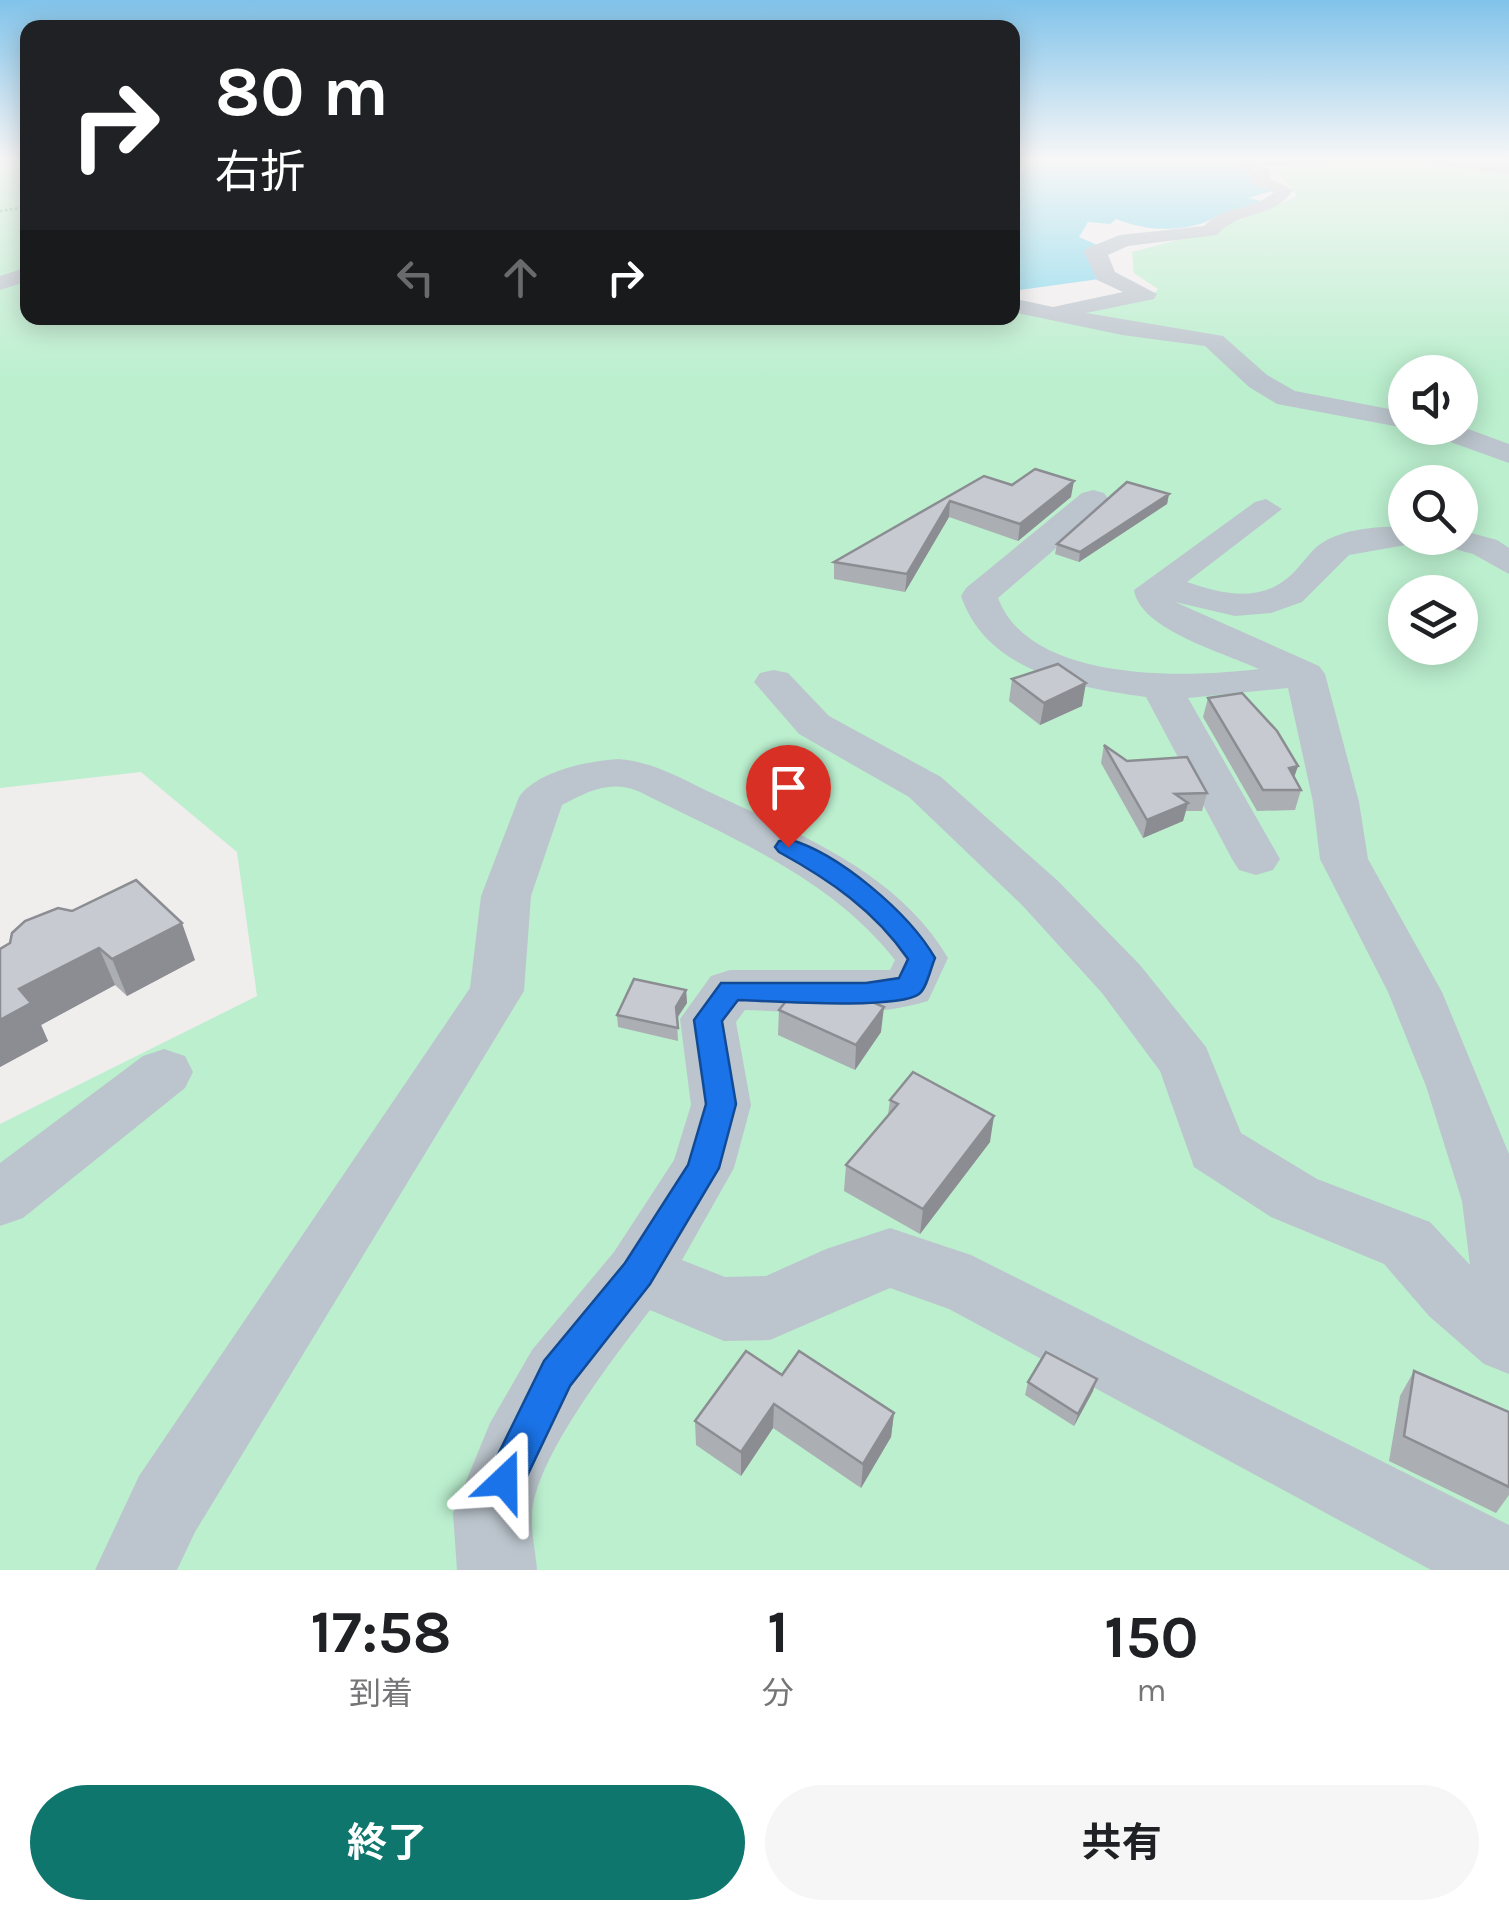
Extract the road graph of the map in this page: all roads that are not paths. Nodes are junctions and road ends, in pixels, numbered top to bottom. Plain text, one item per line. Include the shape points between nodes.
1 (1199, 232) edge
2 (1020, 307) edge
3 (1060, 312) junction
4 (1388, 417) edge
5 (1478, 443) edge
6 (1509, 454) edge
7 (1093, 500) dead end
8 (1266, 509) dead end
9 (1388, 539) edge
10 (1478, 546) edge
11 (1509, 564) edge
12 (1160, 584) junction
13 (1305, 674) junction
14 (774, 682) dead end
15 (1162, 689) junction
16 (1256, 859) dead end
17 (164, 1072) dead end
18 (0, 1199) edge
19 (638, 1274) junction
20 (1509, 1300) edge
21 (1509, 1342) edge
22 (1509, 1568) edge
23 (135, 1570) edge
24 (497, 1570) edge

1 - 3 street via 1120,241 1117,248 1094,252 1105,275 1146,294
2 - 3 street
3 - 4 street via 1214,342 1287,398
5 - 6 street
7 - 15 street via 980,596 987,622 1022,652 1098,680
8 - 12 street
9 - 12 street via 1343,546 1324,557 1292,594 1246,608
10 - 11 street
12 - 13 street via 1152,590 1154,602 1168,615
13 - 15 street
13 - 20 street via 1344,859 1415,992 1455,1086 1494,1201
14 - 21 street via 814,725 926,787 1121,978 1186,1063 1216,1149 1294,1198 1407,1243
15 - 16 street
17 - 18 street
19 - 22 street via 724,1309 770,1308 890,1258 972,1286
19 - 23 street via 703,1168 721,1104 708,1020 730,990 866,993 909,987 922,958 896,922 846,878 729,815 629,772 578,779 542,797 506,896 497,992 167,1504
19 - 24 street via 557,1374 517,1450 492,1513

